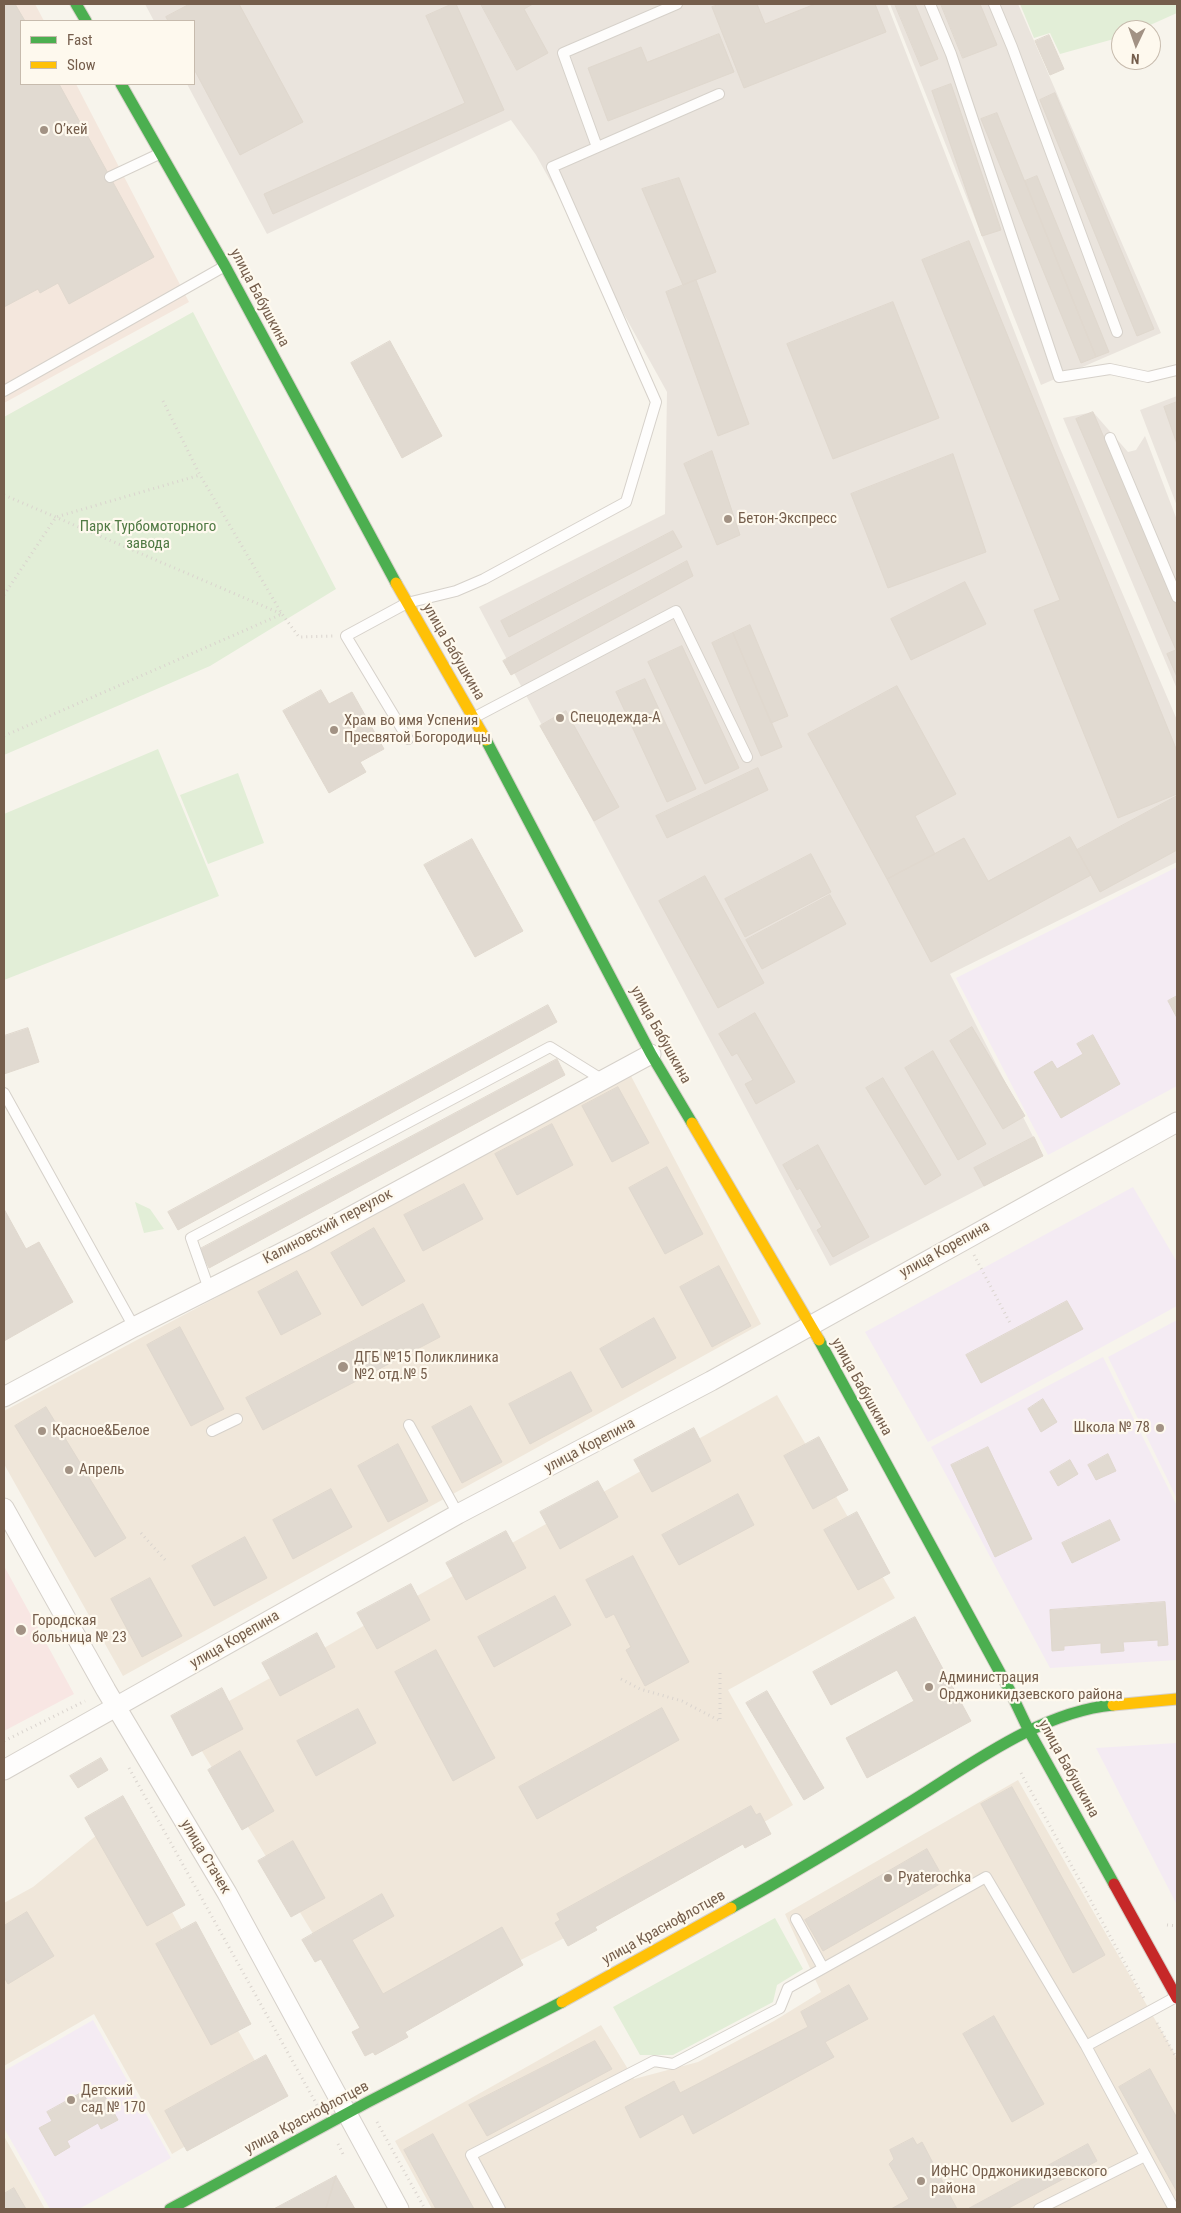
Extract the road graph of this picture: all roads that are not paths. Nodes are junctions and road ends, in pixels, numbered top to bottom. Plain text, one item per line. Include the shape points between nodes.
1 (76, 4) edge
2 (677, 4) edge
3 (930, 4) edge
4 (994, 4) edge
5 (85, 20) edge
6 (122, 85) edge
7 (719, 94) dead end
8 (597, 148) junction
9 (161, 153) junction
10 (110, 177) dead end
11 (225, 266) junction
12 (1117, 332) dead end
13 (1177, 370) edge
14 (4, 390) edge
15 (1110, 438) dead end
16 (1177, 597) edge
17 (406, 603) junction
18 (474, 718) junction
19 (408, 740) dead end
20 (747, 757) dead end
21 (651, 1054) junction
22 (603, 1080) junction
23 (4, 1093) edge
24 (1177, 1122) edge
25 (209, 1289) junction
26 (810, 1325) junction
27 (134, 1327) junction
28 (4, 1397) edge
29 (237, 1419) dead end
30 (409, 1425) dead end
31 (212, 1431) dead end
32 (4, 1508) edge
33 (458, 1514) junction
34 (1177, 1699) edge
35 (117, 1708) junction
36 (1029, 1731) junction
37 (4, 1770) edge
38 (796, 1919) dead end
39 (823, 1968) junction
40 (1177, 1998) edge
41 (1086, 2046) junction
42 (346, 2114) junction
43 (1145, 2156) junction
44 (191, 2204) edge
45 (170, 2209) edge
46 (400, 2209) edge
47 (500, 2209) edge
48 (1039, 2209) edge
49 (1174, 2209) edge

1 - 5 street
2 - 8 lane via 563,53
3 - 13 lane via 951,54 1060,377 1110,369 1148,377
4 - 12 lane
6 - 9 street, улица Бабушкина
7 - 8 lane
8 - 17 lane via 552,167 656,402 626,502 484,579 456,591
9 - 10 lane
9 - 11 street, улица Бабушкина
11 - 14 lane
11 - 17 street, улица Бабушкина
15 - 16 lane
17 - 18 street, улица Бабушкина
17 - 19 lane via 346,636
18 - 20 lane via 676,611
18 - 21 street, улица Бабушкина
21 - 22 street, Калиновский переулок
21 - 26 street, улица Бабушкина
22 - 25 street, Калиновский переулок via 307,1240
22 - 25 lane via 550,1047 191,1238
23 - 27 lane
24 - 26 street, улица Корепина
25 - 27 street, Калиновский переулок
26 - 33 street, улица Корепина via 607,1438
26 - 36 street, улица Бабушкина
27 - 28 street, Калиновский переулок
29 - 31 lane
30 - 33 lane
32 - 35 street, улица Стачек
33 - 35 street, улица Корепина
34 - 36 street, улица Краснофлотцев via 1100,1706 1066,1714
35 - 37 street, улица Корепина
35 - 42 street, улица Стачек via 227,1893
36 - 40 street, улица Бабушкина
36 - 42 street, улица Краснофлотцев via 808,1865 562,2002
38 - 39 lane
39 - 41 lane via 986,1877
39 - 47 lane via 788,1988 780,2008 673,2064 654,2061 471,2155
40 - 41 lane
41 - 43 lane
42 - 44 street, улица Краснофлотцев
42 - 46 street, улица Стачек
43 - 48 lane
43 - 49 lane
44 - 45 street, улица Краснофлотцев

